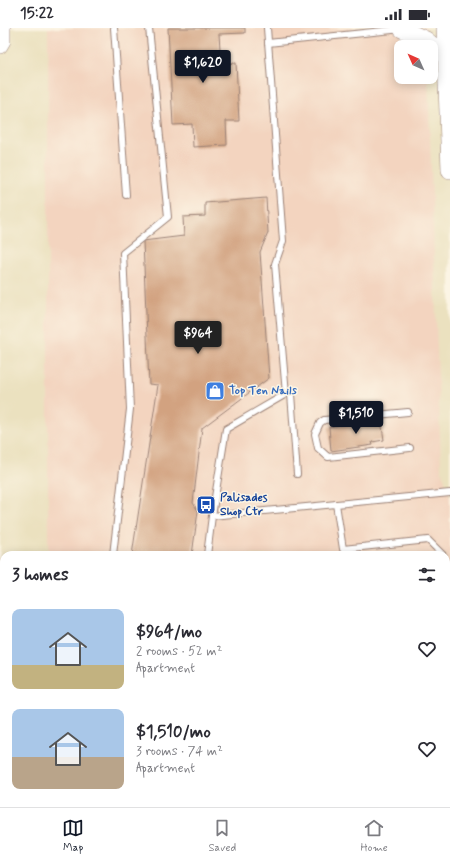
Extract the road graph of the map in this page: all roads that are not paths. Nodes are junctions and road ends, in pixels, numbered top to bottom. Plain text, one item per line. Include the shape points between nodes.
1 (3, 28) edge
2 (114, 28) edge
3 (150, 28) edge
4 (267, 28) edge
5 (445, 28) edge
6 (409, 29) edge
7 (268, 43) junction
8 (0, 46) edge
9 (446, 57) junction
10 (450, 170) edge
11 (126, 195) dead end
12 (291, 394) dead end
13 (408, 412) dead end
14 (410, 448) dead end
15 (297, 474) dead end
16 (450, 493) edge
17 (336, 504) junction
18 (212, 516) junction
19 (113, 551) edge
20 (208, 551) edge
21 (439, 551) edge

1 - 8 street via 3,41
2 - 11 lane
3 - 19 lane via 168,217 123,253 130,409
4 - 7 lane
5 - 9 main road
6 - 7 lane
6 - 9 main road
7 - 18 lane via 283,241 276,264 286,394 226,429
9 - 10 main road
12 - 15 lane
13 - 14 lane via 324,420 315,434 318,448 328,457
16 - 17 lane
17 - 18 lane
17 - 21 lane via 342,549 428,540
18 - 20 lane

